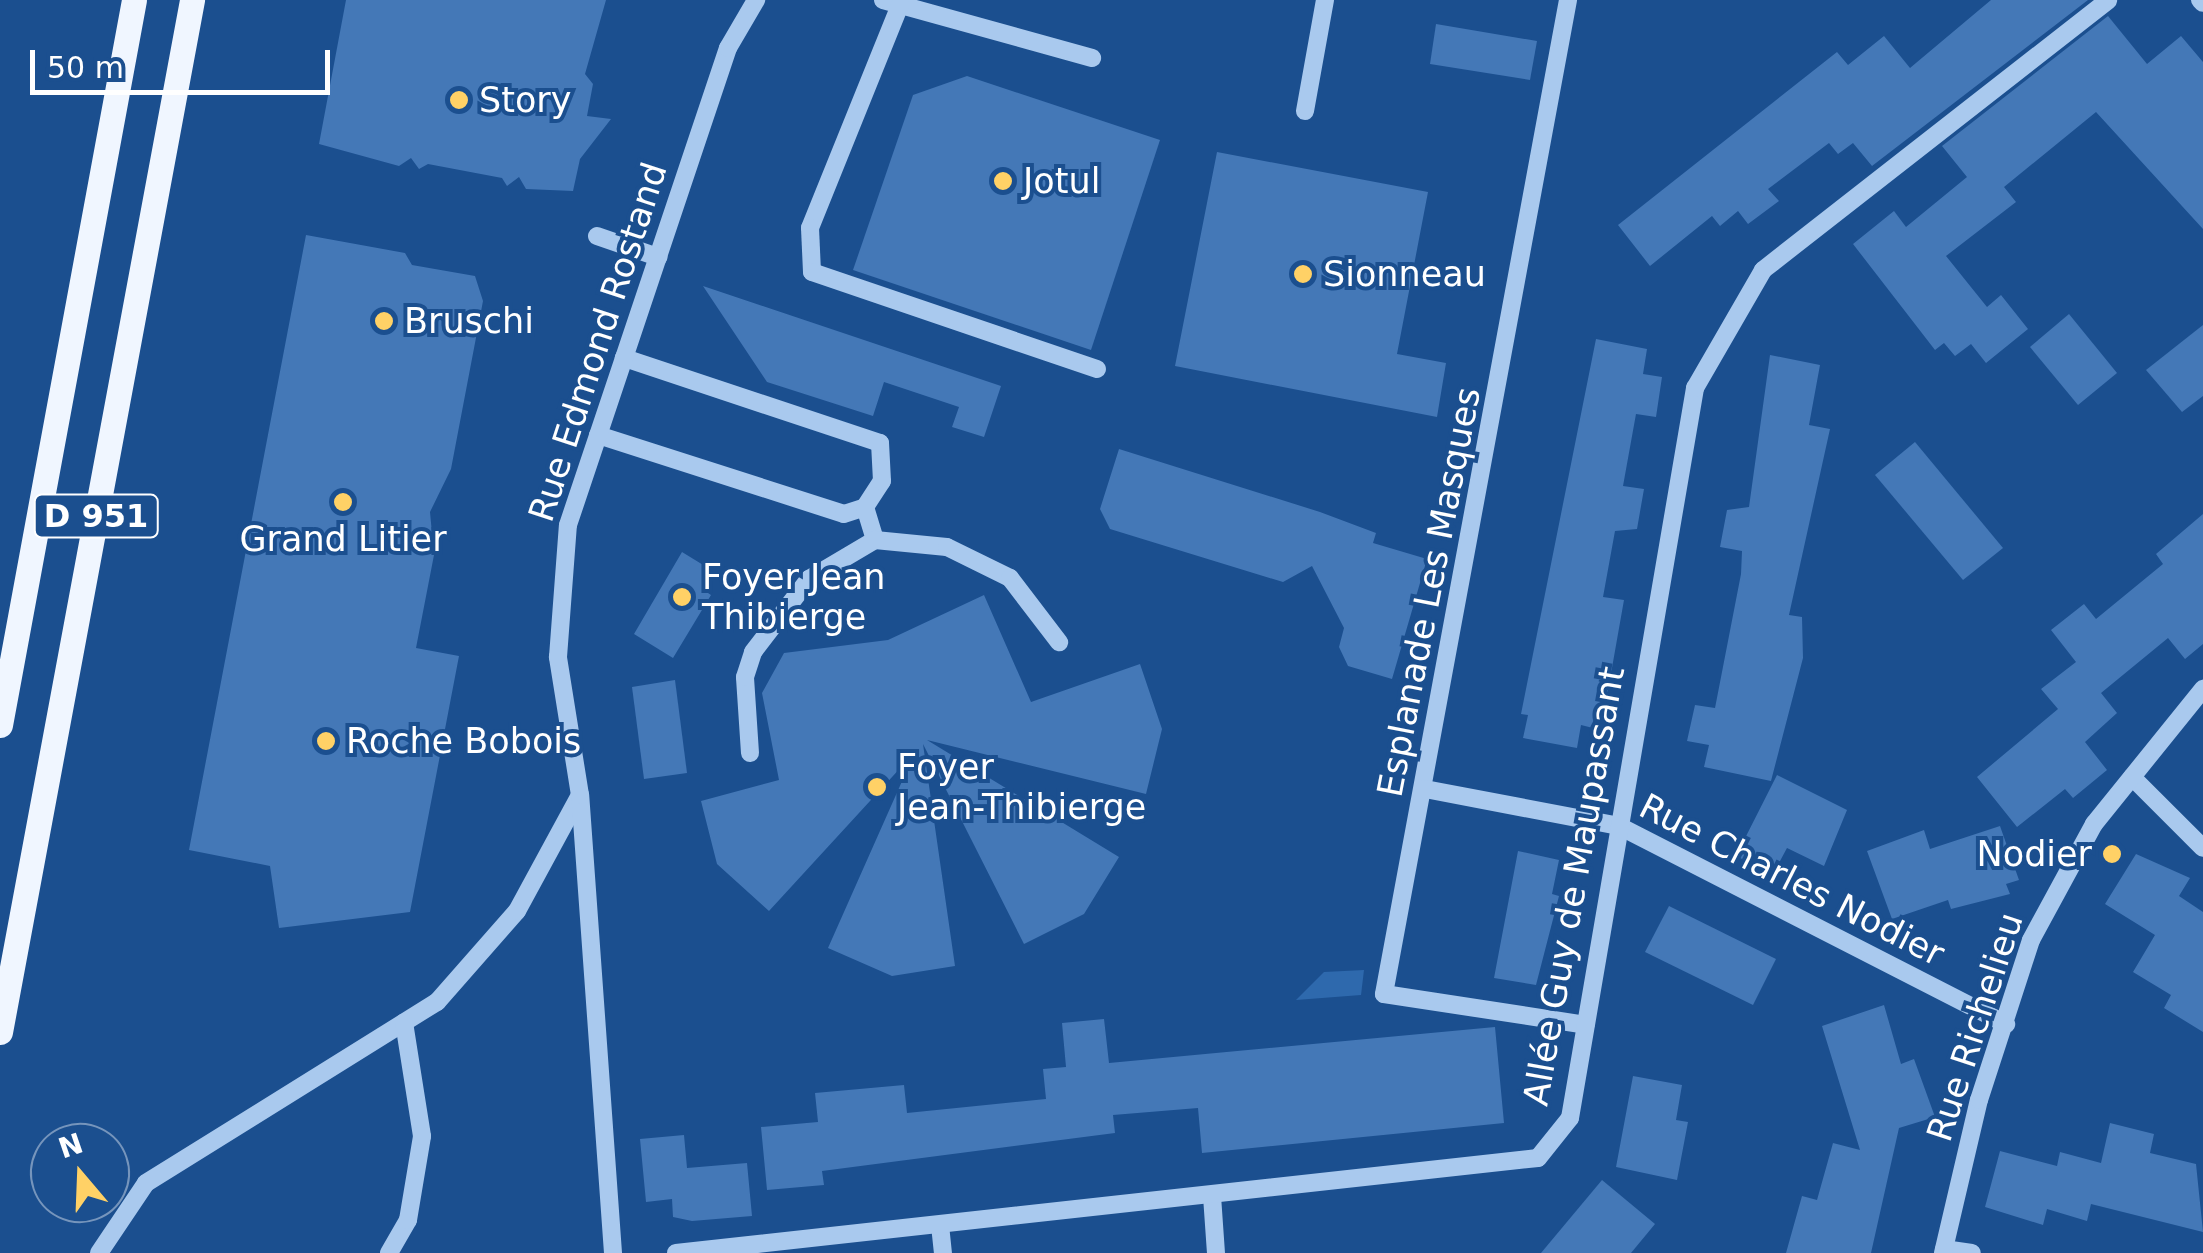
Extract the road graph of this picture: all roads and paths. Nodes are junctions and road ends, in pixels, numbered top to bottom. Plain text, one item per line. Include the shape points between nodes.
1 (134, 0) edge
2 (192, 0) edge
3 (744, 0) edge
4 (756, 0) edge
5 (1325, 0) edge
6 (1568, 0) edge
7 (2108, 0) edge
8 (892, 2) edge
9 (728, 48) junction
10 (1092, 58) dead end
11 (1304, 111) dead end
12 (598, 236) dead end
13 (658, 257) junction
14 (624, 358) junction
15 (1097, 368) dead end
16 (598, 435) junction
17 (865, 507) junction
18 (875, 540) junction
19 (1060, 642) dead end
20 (2203, 689) edge
21 (0, 725) edge
22 (750, 753) dead end
23 (2132, 777) junction
24 (1425, 789) junction
25 (580, 795) junction
26 (1620, 826) junction
27 (2203, 848) edge
28 (404, 1022) junction
29 (2006, 1024) junction
30 (1586, 1025) junction
31 (0, 1032) edge
32 (1212, 1196) junction
33 (940, 1225) junction
34 (1944, 1251) edge
35 (99, 1253) edge
36 (389, 1253) edge
37 (613, 1253) edge
38 (676, 1253) edge
39 (942, 1253) edge
40 (1216, 1253) edge
41 (1972, 1253) edge

1 - 21 main road, D 951
2 - 31 main road, D 951
3 - 9 street
4 - 9 street, Rue Edmond Rostand
5 - 11 street
6 - 24 street, Esplanade Les Masques
7 - 26 street, Allée Guy de Maupassant via 1763,270 1695,388
8 - 10 street
8 - 15 street via 810,228 812,272
9 - 13 street, Rue Edmond Rostand
12 - 13 street
13 - 14 street, Rue Edmond Rostand
14 - 16 street, Rue Edmond Rostand
14 - 17 street via 880,443 882,481
16 - 17 street via 844,514
16 - 25 street, Rue Edmond Rostand via 568,526 558,657
17 - 18 street
18 - 19 street via 947,546 988,566 1031,598
18 - 22 street via 809,579 753,652 745,677
20 - 23 street, Rue Richelieu
23 - 27 street
23 - 29 street, Rue Richelieu via 2094,824 2031,940
24 - 26 street, Rue Charles Nodier
24 - 30 street, Esplanade Les Masques via 1384,994
25 - 28 street via 517,912 438,1002
25 - 37 street, Rue Edmond Rostand
26 - 29 street, Rue Charles Nodier
26 - 30 street, Allée Guy de Maupassant
28 - 35 street via 146,1183
28 - 36 street via 422,1136 408,1220
29 - 34 street, Rue Richelieu
30 - 32 street, Allée Guy de Maupassant via 1570,1118 1538,1158
32 - 33 street, Allée Guy de Maupassant
32 - 40 street
33 - 38 street, Allée Guy de Maupassant
33 - 39 street
34 - 41 street

